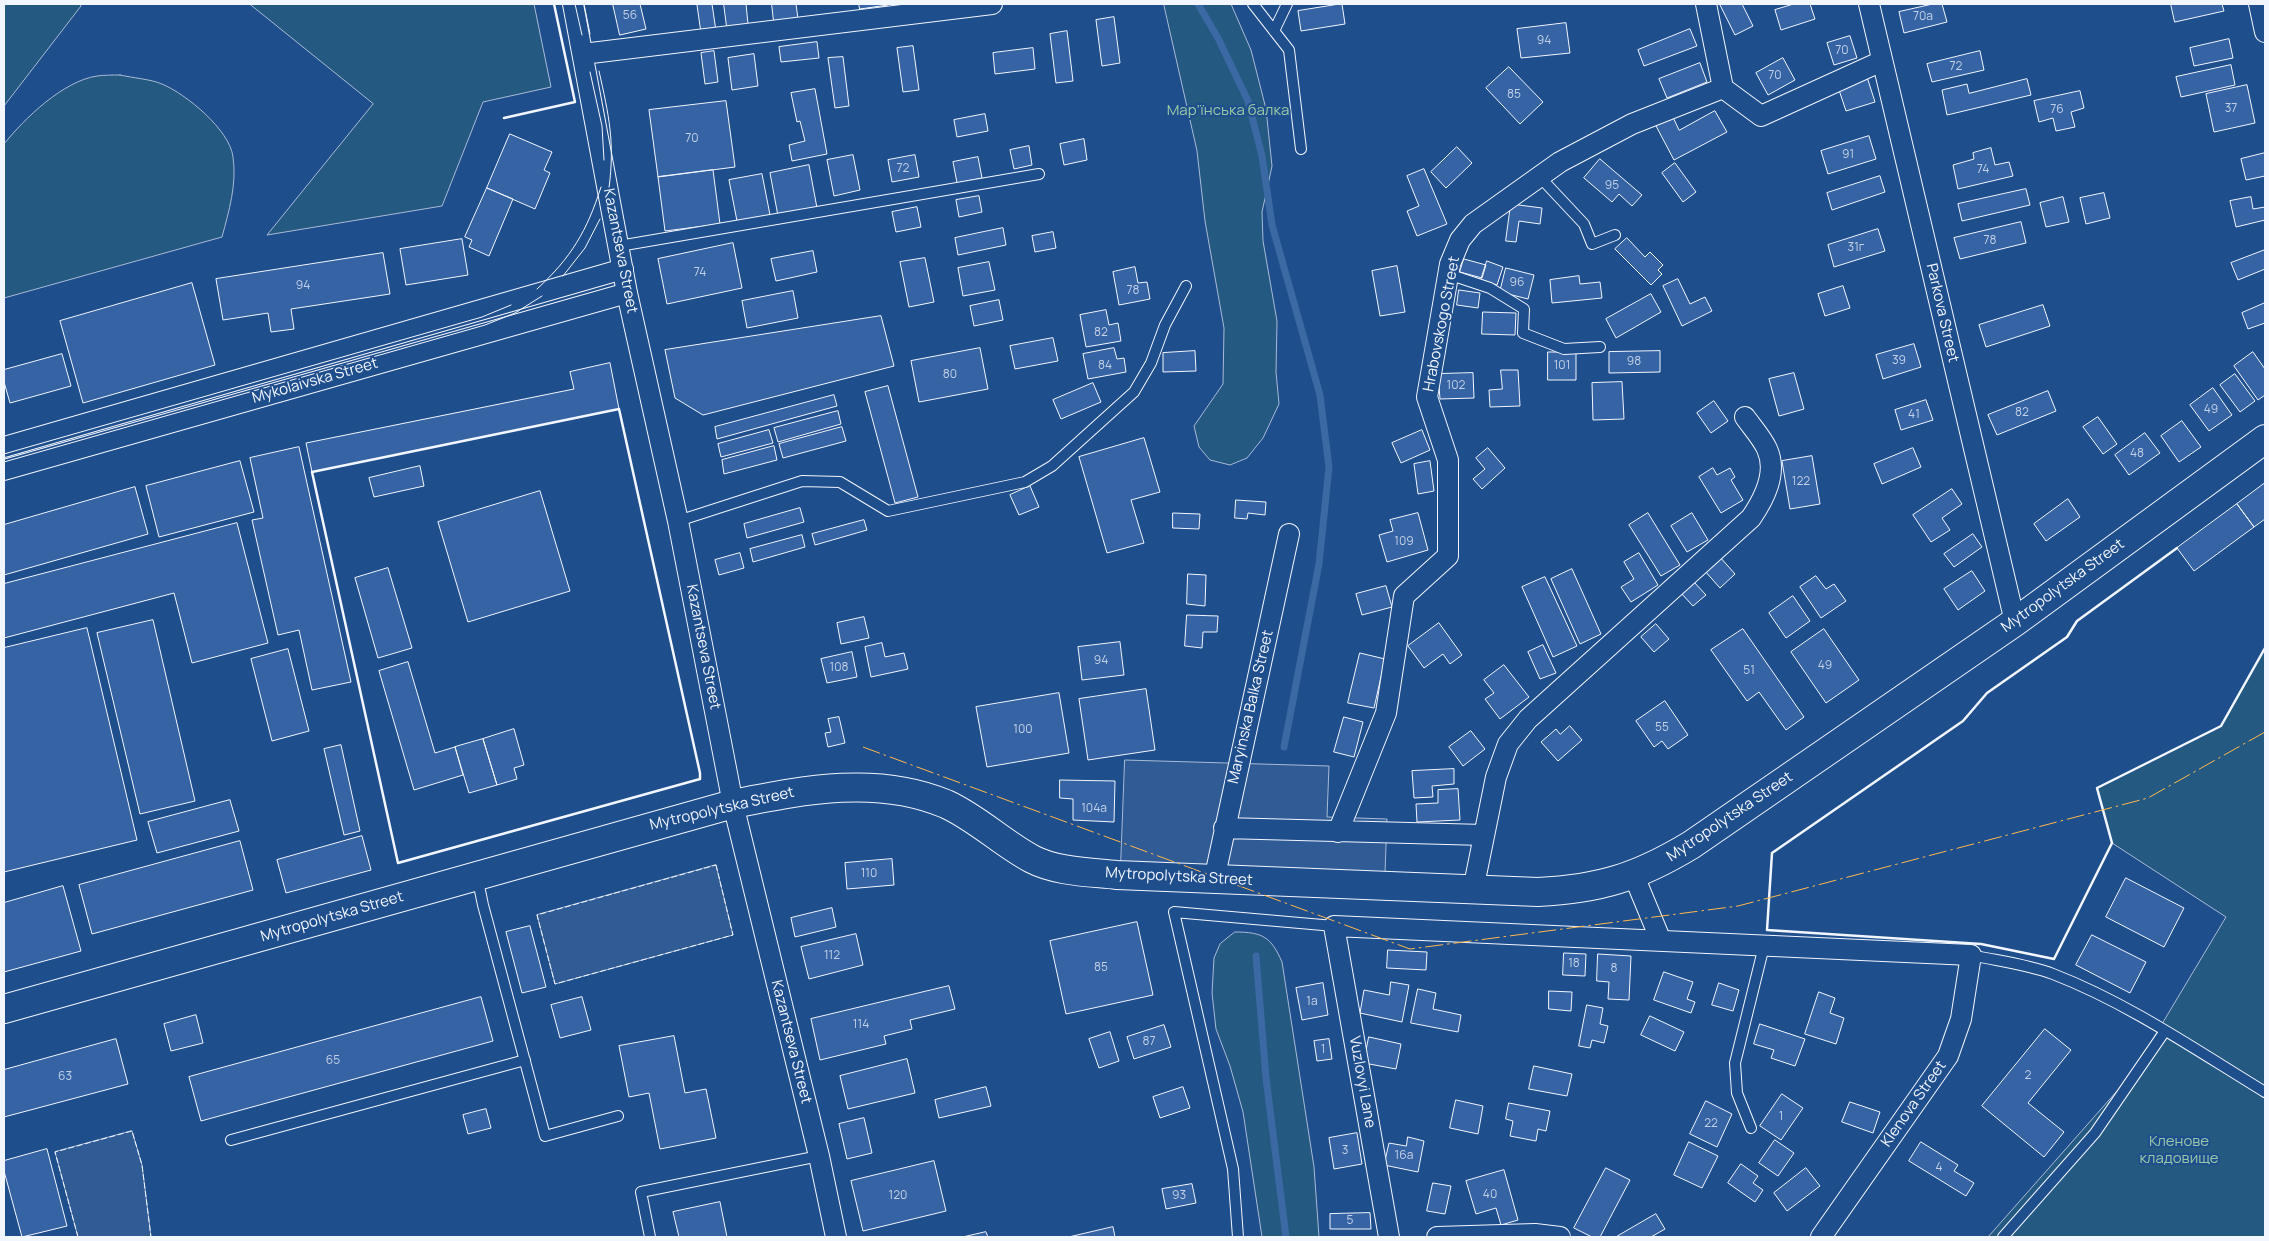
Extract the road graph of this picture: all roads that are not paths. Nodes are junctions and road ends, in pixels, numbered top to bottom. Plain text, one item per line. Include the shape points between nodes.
1 (573, 4) edge
2 (992, 4) edge
3 (1253, 4) edge
4 (1287, 4) edge
5 (1706, 4) edge
6 (1868, 4) edge
7 (2259, 4) edge
8 (1274, 31) junction
9 (2265, 32) edge
10 (583, 54) junction
11 (1882, 61) junction
12 (1723, 88) junction
13 (1301, 149) dead end
14 (1039, 174) dead end
15 (1539, 176) junction
16 (1615, 235) dead end
17 (618, 246) junction
18 (622, 268) junction
19 (1448, 274) junction
20 (1186, 286) dead end
21 (627, 293) junction
22 (1600, 347) dead end
23 (1745, 417) dead end
24 (2265, 439) edge
25 (4, 447) edge
26 (4, 470) edge
27 (678, 521) junction
28 (1289, 534) dead end
29 (2015, 622) junction
30 (733, 804) junction
31 (1224, 828) junction
32 (1338, 832) junction
33 (1484, 835) junction
34 (477, 876) junction
35 (1634, 876) junction
36 (1214, 880) junction
37 (1473, 890) junction
38 (1334, 926) junction
39 (1661, 941) junction
40 (1764, 946) junction
41 (1972, 955) junction
42 (4, 1009) edge
43 (2165, 1031) junction
44 (525, 1060) junction
45 (2265, 1092) edge
46 (618, 1116) dead end
47 (1751, 1128) dead end
48 (231, 1140) dead end
49 (819, 1156) junction
50 (650, 1237) edge
51 (836, 1237) edge
52 (1238, 1237) edge
53 (1389, 1237) edge
54 (1437, 1237) edge
55 (1560, 1237) edge
56 (1821, 1237) edge
57 (2003, 1237) edge

1 - 10 street, Kazantseva Street
2 - 10 street
3 - 8 lane
4 - 8 lane
5 - 12 street
6 - 11 street, Parkova Street
7 - 9 street
8 - 13 lane via 1289,50
10 - 17 street, Kazantseva Street
11 - 12 street via 1760,116
11 - 29 street, Parkova Street
12 - 15 street, Hrabovskogo Street via 1632,124
14 - 17 lane
15 - 16 lane via 1584,224 1592,244
15 - 19 street, Hrabovskogo Street via 1473,224 1460,240
17 - 18 street, Kazantseva Street
18 - 21 street, Kazantseva Street
18 - 25 street, Mykolaivska Street
19 - 22 lane via 1490,288 1524,309 1523,333 1564,349
19 - 32 street, Hrabovskogo Street via 1427,397 1448,460 1448,556 1404,596 1386,713
20 - 27 lane via 1134,392 1052,466 1025,482 888,510 840,482 802,482
21 - 26 street, Mykolaivska Street
21 - 27 street, Kazantseva Street
23 - 33 street via 1768,450 1771,473 1766,496 1751,518 1528,719 1508,744 1496,777
24 - 29 main road, Mytropolytska Street
27 - 30 street, Kazantseva Street
28 - 31 street, Maryinska Balka Street
29 - 35 main road, Mytropolytska Street via 1692,846
30 - 34 main road, Mytropolytska Street
30 - 36 main road, Mytropolytska Street via 832,787 907,792 946,805 1034,860 1061,868 1117,875
30 - 49 street, Kazantseva Street
31 - 32 street
31 - 36 street, Maryinska Balka Street
32 - 33 street
33 - 37 street
34 - 42 main road, Mytropolytska Street
34 - 44 lane
35 - 37 main road, Mytropolytska Street via 1570,890
35 - 39 street
36 - 37 main road, Mytropolytska Street
38 - 39 street
38 - 52 lane via 1174,912 1233,1169
38 - 53 street, Vuzlovyi Lane
39 - 40 street
40 - 41 street
40 - 47 lane via 1735,1063 1737,1093
41 - 43 lane via 2050,973 2093,990
41 - 56 street, Klenova Street via 1960,1019 1948,1056
43 - 45 lane
43 - 57 lane via 2095,1133
44 - 46 lane via 544,1136
44 - 48 lane
49 - 50 lane via 641,1192
49 - 51 street, Kazantseva Street
54 - 55 street via 1535,1234

